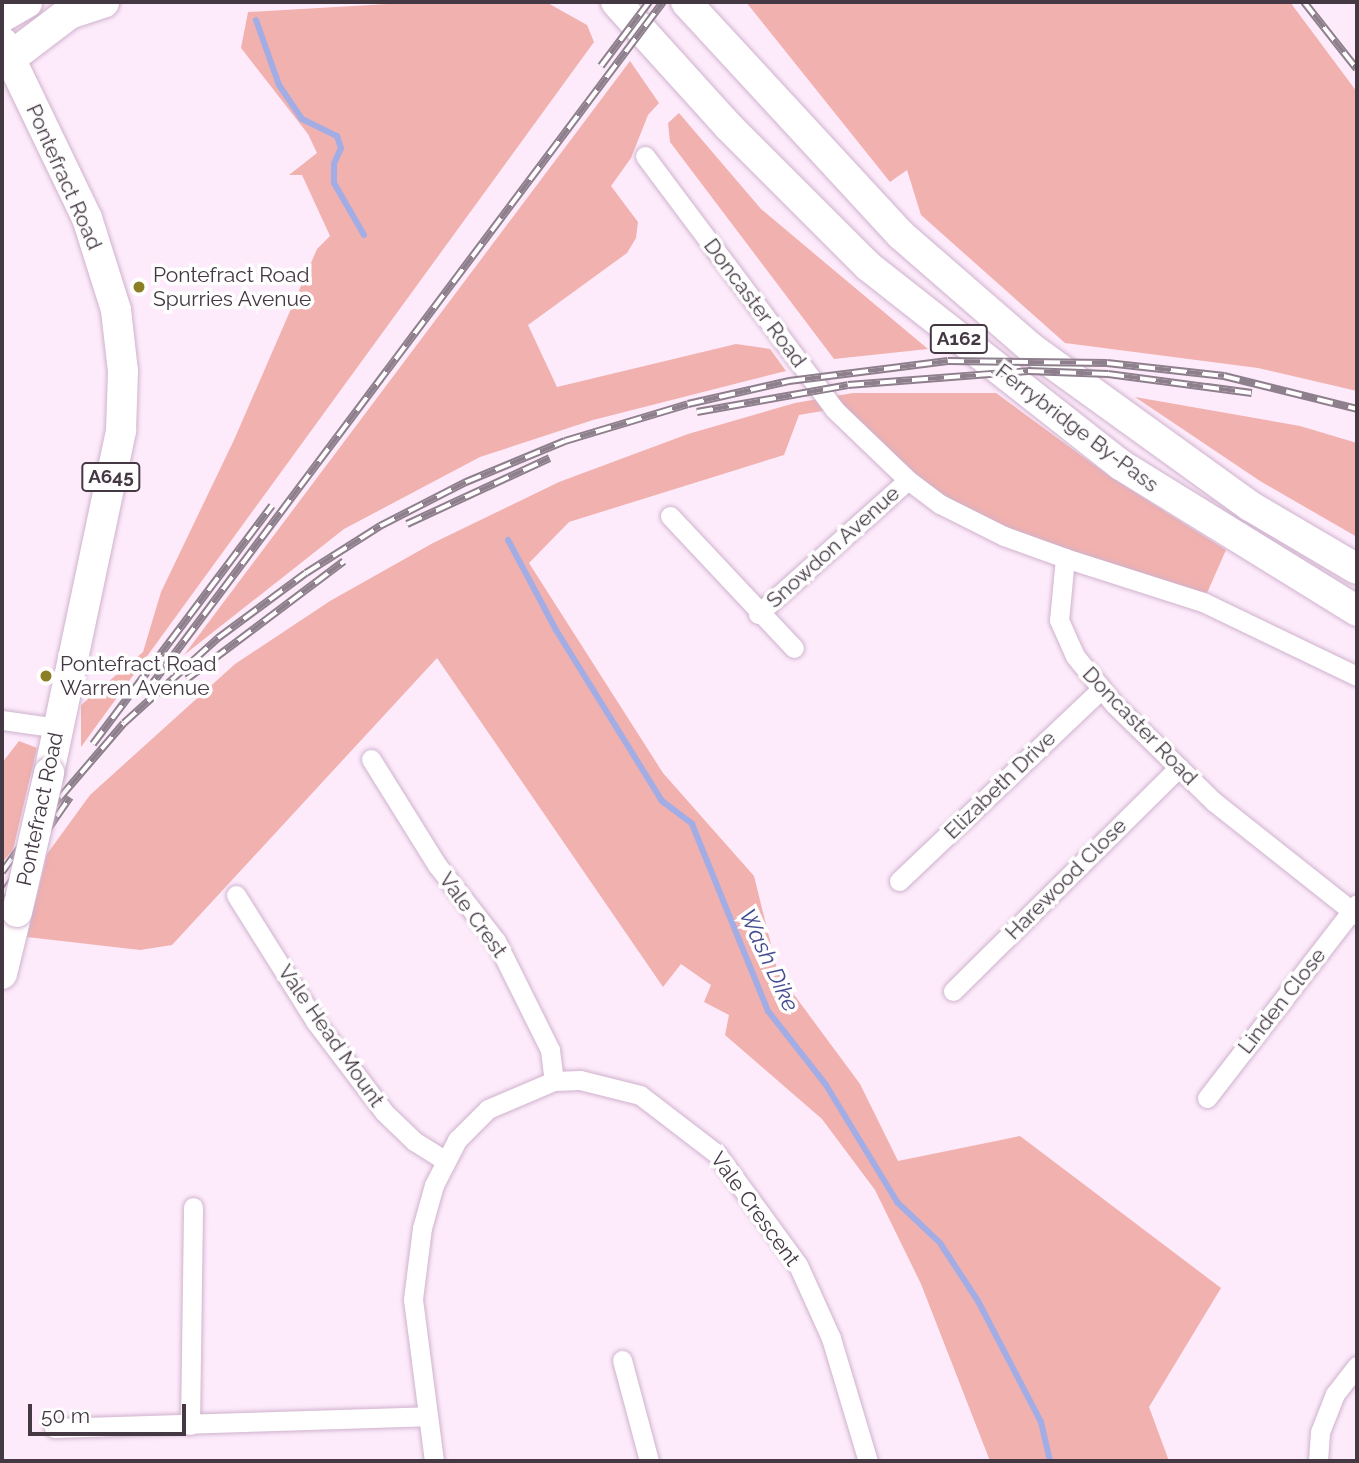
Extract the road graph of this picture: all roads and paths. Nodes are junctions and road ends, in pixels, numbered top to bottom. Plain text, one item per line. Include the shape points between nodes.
1 (26, 2) edge
2 (103, 2) edge
3 (616, 2) edge
4 (686, 2) edge
5 (2, 16) edge
6 (6, 51) edge
7 (645, 156) dead end
8 (908, 480) junction
9 (670, 516) dead end
10 (1065, 558) junction
11 (1357, 569) edge
12 (1357, 611) edge
13 (758, 614) junction
14 (794, 648) dead end
15 (1357, 676) edge
16 (1101, 689) junction
17 (2, 720) edge
18 (58, 728) junction
19 (371, 759) dead end
20 (1179, 767) junction
21 (899, 881) dead end
22 (236, 895) dead end
23 (1355, 909) edge
24 (2, 974) edge
25 (953, 992) dead end
26 (554, 1081) junction
27 (1207, 1098) dead end
28 (444, 1160) junction
29 (193, 1207) dead end
30 (622, 1360) dead end
31 (1357, 1366) edge
32 (426, 1416) junction
33 (190, 1425) junction
34 (54, 1428) dead end
35 (434, 1461) edge
36 (649, 1461) edge
37 (868, 1461) edge
38 (1318, 1461) edge

1 - 5 highway
2 - 6 highway, A645 via 69,13
3 - 12 main road, Ferrybridge By-Pass / A162 via 728,126 868,266 1121,465
4 - 11 main road, Ferrybridge By-Pass / A162 via 901,235 1031,348 1218,484
6 - 18 main road, Pontefract Road / A645 via 87,218 116,310 124,371 121,430
7 - 8 street, Doncaster Road via 834,409
8 - 10 street, Doncaster Road via 940,504 1004,536
8 - 13 street, Snowdon Avenue
9 - 13 street, Snowdon Avenue
10 - 15 street via 1203,602
10 - 16 street, Doncaster Road via 1059,620 1074,656
13 - 14 street, Snowdon Avenue
16 - 20 street, Doncaster Road
16 - 21 street, Elizabeth Drive
17 - 18 street
18 - 24 main road, Pontefract Road / A645, bridge
19 - 26 street, Vale Crest via 437,865 496,941 550,1050
20 - 23 street, Doncaster Road via 1213,801
20 - 25 street, Harewood Close
22 - 28 street, Vale Head Mount via 315,1021 384,1112 414,1141
23 - 27 street, Linden Close
26 - 28 street, Vale Crescent via 488,1109
26 - 37 street, Vale Crescent via 604,1083 640,1095 717,1154 798,1265 831,1338
28 - 32 street, Vale Crescent via 422,1228 413,1299
29 - 33 street
30 - 36 street
31 - 38 street via 1335,1394 1320,1432
32 - 33 street
32 - 35 street, Vale Crescent
33 - 34 street

